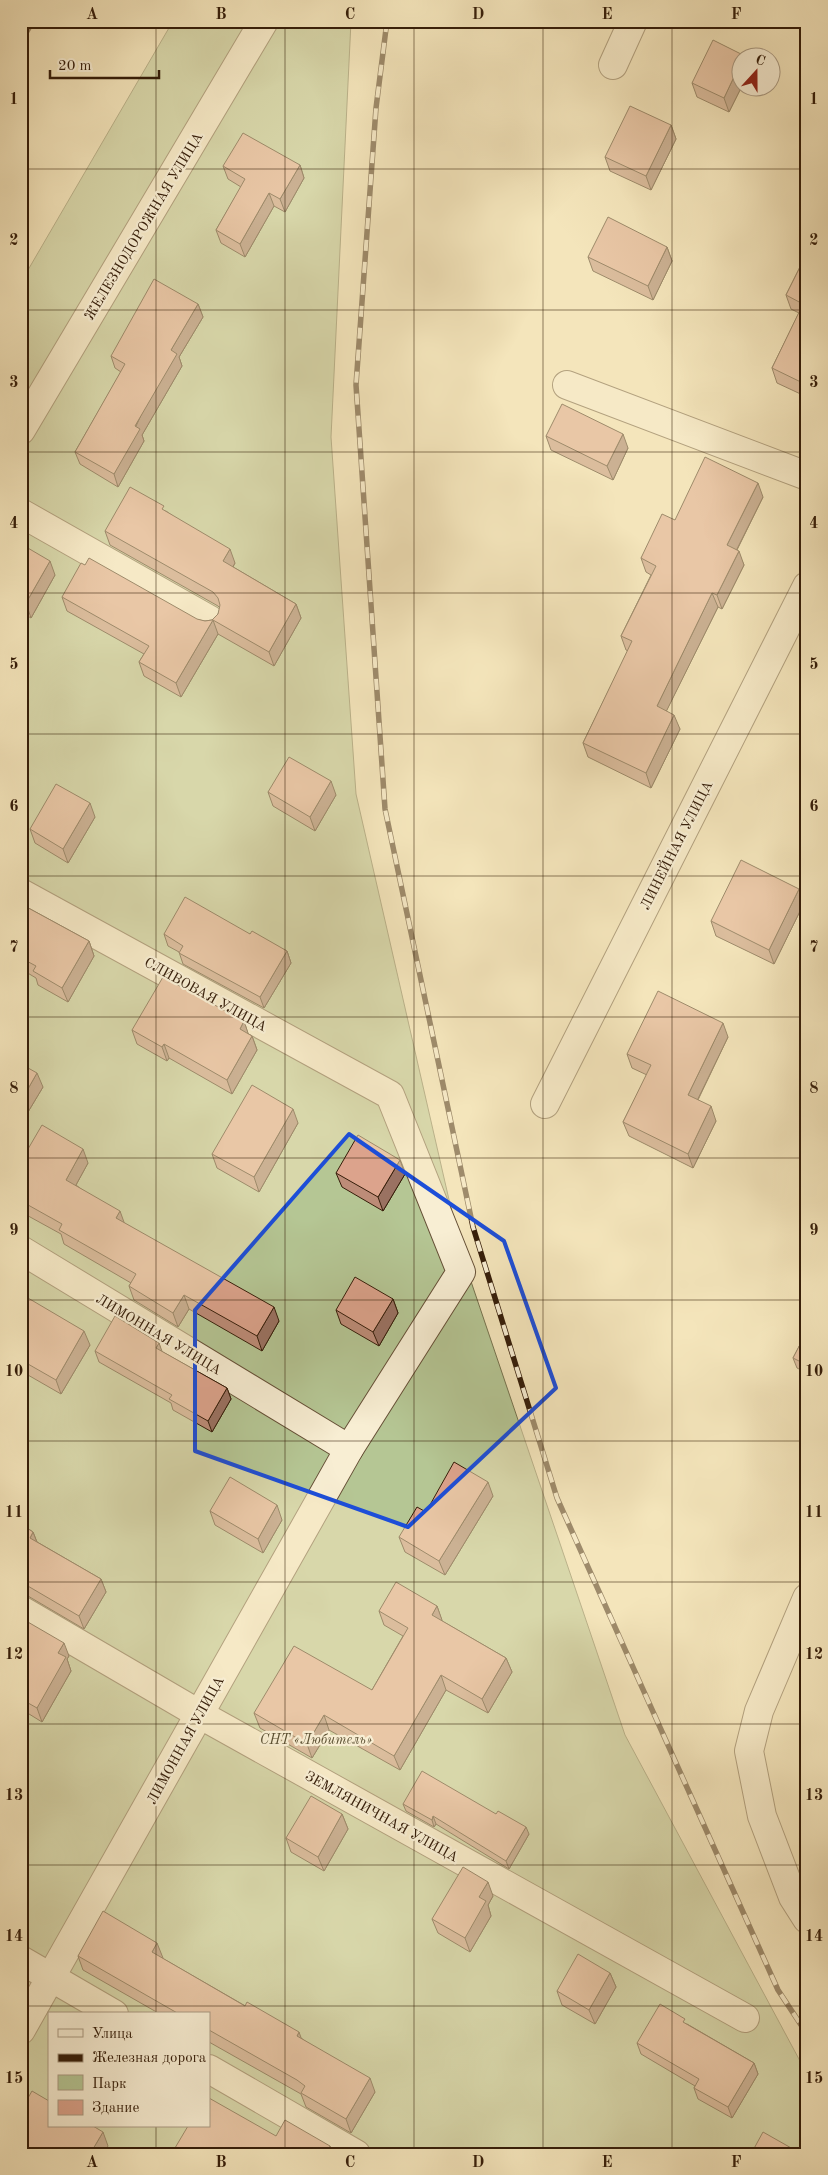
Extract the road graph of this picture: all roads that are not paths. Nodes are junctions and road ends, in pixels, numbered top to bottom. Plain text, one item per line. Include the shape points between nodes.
1 (264, 21) edge
2 (633, 21) edge
3 (613, 64) dead end
4 (567, 385) dead end
5 (21, 430) edge
6 (807, 476) edge
7 (21, 513) edge
8 (807, 586) edge
9 (210, 620) edge
10 (21, 893) edge
11 (545, 1104) dead end
12 (21, 1250) edge
13 (461, 1272) joint
14 (349, 1449) junction
15 (807, 1598) edge
16 (21, 1610) edge
17 (199, 1714) junction
18 (807, 1920) edge
19 (21, 1960) edge
20 (52, 1978) junction
21 (111, 2012) edge
22 (745, 2018) dead end
23 (21, 2030) edge
24 (210, 2069) edge
25 (356, 2154) edge

1 - 5 street, ЖЕЛЕЗНОДОРОЖНАЯ УЛИЦА
2 - 3 street
4 - 6 street
7 - 9 street
8 - 11 street, ЛИНЕЙНАЯ УЛИЦА
10 - 13 street, СЛИВОВАЯ УЛИЦА via 390,1095
12 - 14 street, ЛИМОННАЯ УЛИЦА
13 - 14 street, ЛИМОННАЯ УЛИЦА
14 - 17 street, ЛИМОННАЯ УЛИЦА
15 - 18 street via 759,1711 749,1751 762,1816 793,1897
16 - 17 street, ЗЕМЛЯНИЧНАЯ УЛИЦА
17 - 20 street, ЛИМОННАЯ УЛИЦА
17 - 22 street, ЗЕМЛЯНИЧНАЯ УЛИЦА
19 - 20 street
20 - 21 street
20 - 23 street, ЛИМОННАЯ УЛИЦА
24 - 25 street

